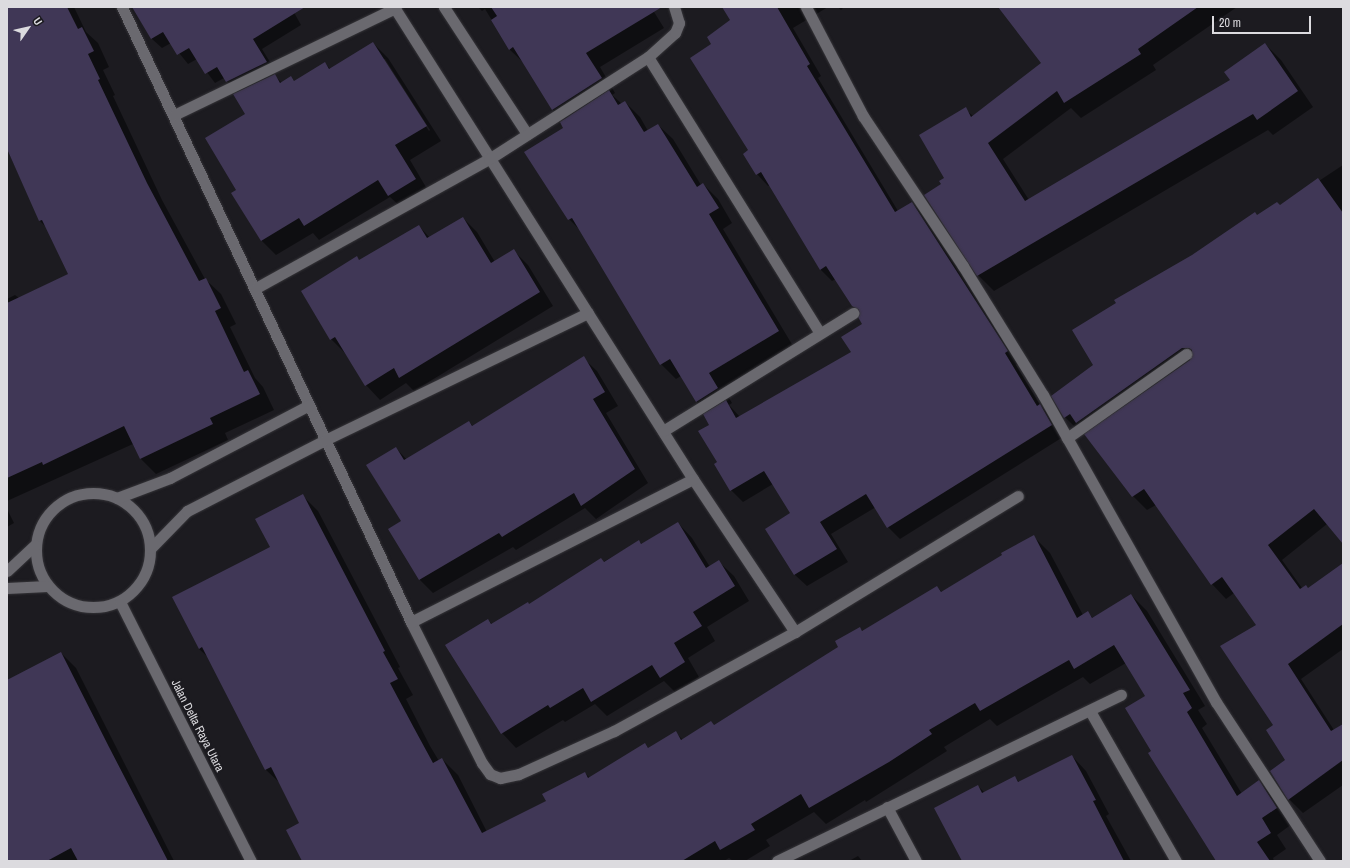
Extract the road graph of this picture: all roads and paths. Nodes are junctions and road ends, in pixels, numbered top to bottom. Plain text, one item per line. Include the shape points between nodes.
1 (122, 7) edge
2 (444, 7) edge
3 (674, 7) edge
4 (806, 7) edge
5 (395, 8) edge
6 (648, 57) junction
7 (174, 115) junction
8 (527, 134) junction
9 (489, 159) junction
10 (256, 288) junction
11 (588, 313) junction
12 (853, 313) dead end
13 (820, 333) junction
14 (1186, 354) dead end
15 (309, 405) junction
16 (663, 431) junction
17 (1067, 438) junction
18 (325, 440) junction
19 (693, 479) junction
20 (1018, 496) dead end
21 (117, 498) junction
22 (35, 545) junction
23 (151, 548) junction
24 (7, 571) edge
25 (47, 586) junction
26 (7, 588) edge
27 (120, 602) junction
28 (411, 622) junction
29 (795, 632) junction
30 (1121, 695) dead end
31 (1090, 710) junction
32 (887, 807) junction
33 (251, 861) edge
34 (777, 861) edge
35 (916, 861) edge
36 (1176, 861) edge
37 (1320, 861) edge

1 - 7 street
2 - 8 street
3 - 6 street via 679,23 675,33
4 - 17 street via 863,116 963,266
5 - 7 street
5 - 9 street
6 - 8 street
6 - 13 street
7 - 10 street
8 - 9 street
9 - 10 street
9 - 11 street
10 - 15 street
11 - 16 street
11 - 18 street
12 - 13 street
13 - 16 street
14 - 17 street
15 - 18 street
15 - 21 street via 170,478
16 - 19 street
17 - 37 street via 1216,702
18 - 23 street via 186,511
18 - 28 street
19 - 28 street
19 - 29 street
20 - 29 street
21 - 22 street via 100,493 87,493 64,500 50,512 40,528
21 - 23 street via 135,510 146,528
22 - 24 street
22 - 25 street via 37,564
23 - 27 street via 148,570 137,588
25 - 26 street
25 - 27 street via 58,597 78,606 99,608
27 - 33 street, Jalan Delta Raya Utara
28 - 29 street via 482,763 490,774 500,778 547,763 614,731
30 - 31 street
31 - 32 street
31 - 36 street
32 - 34 street
32 - 35 street

